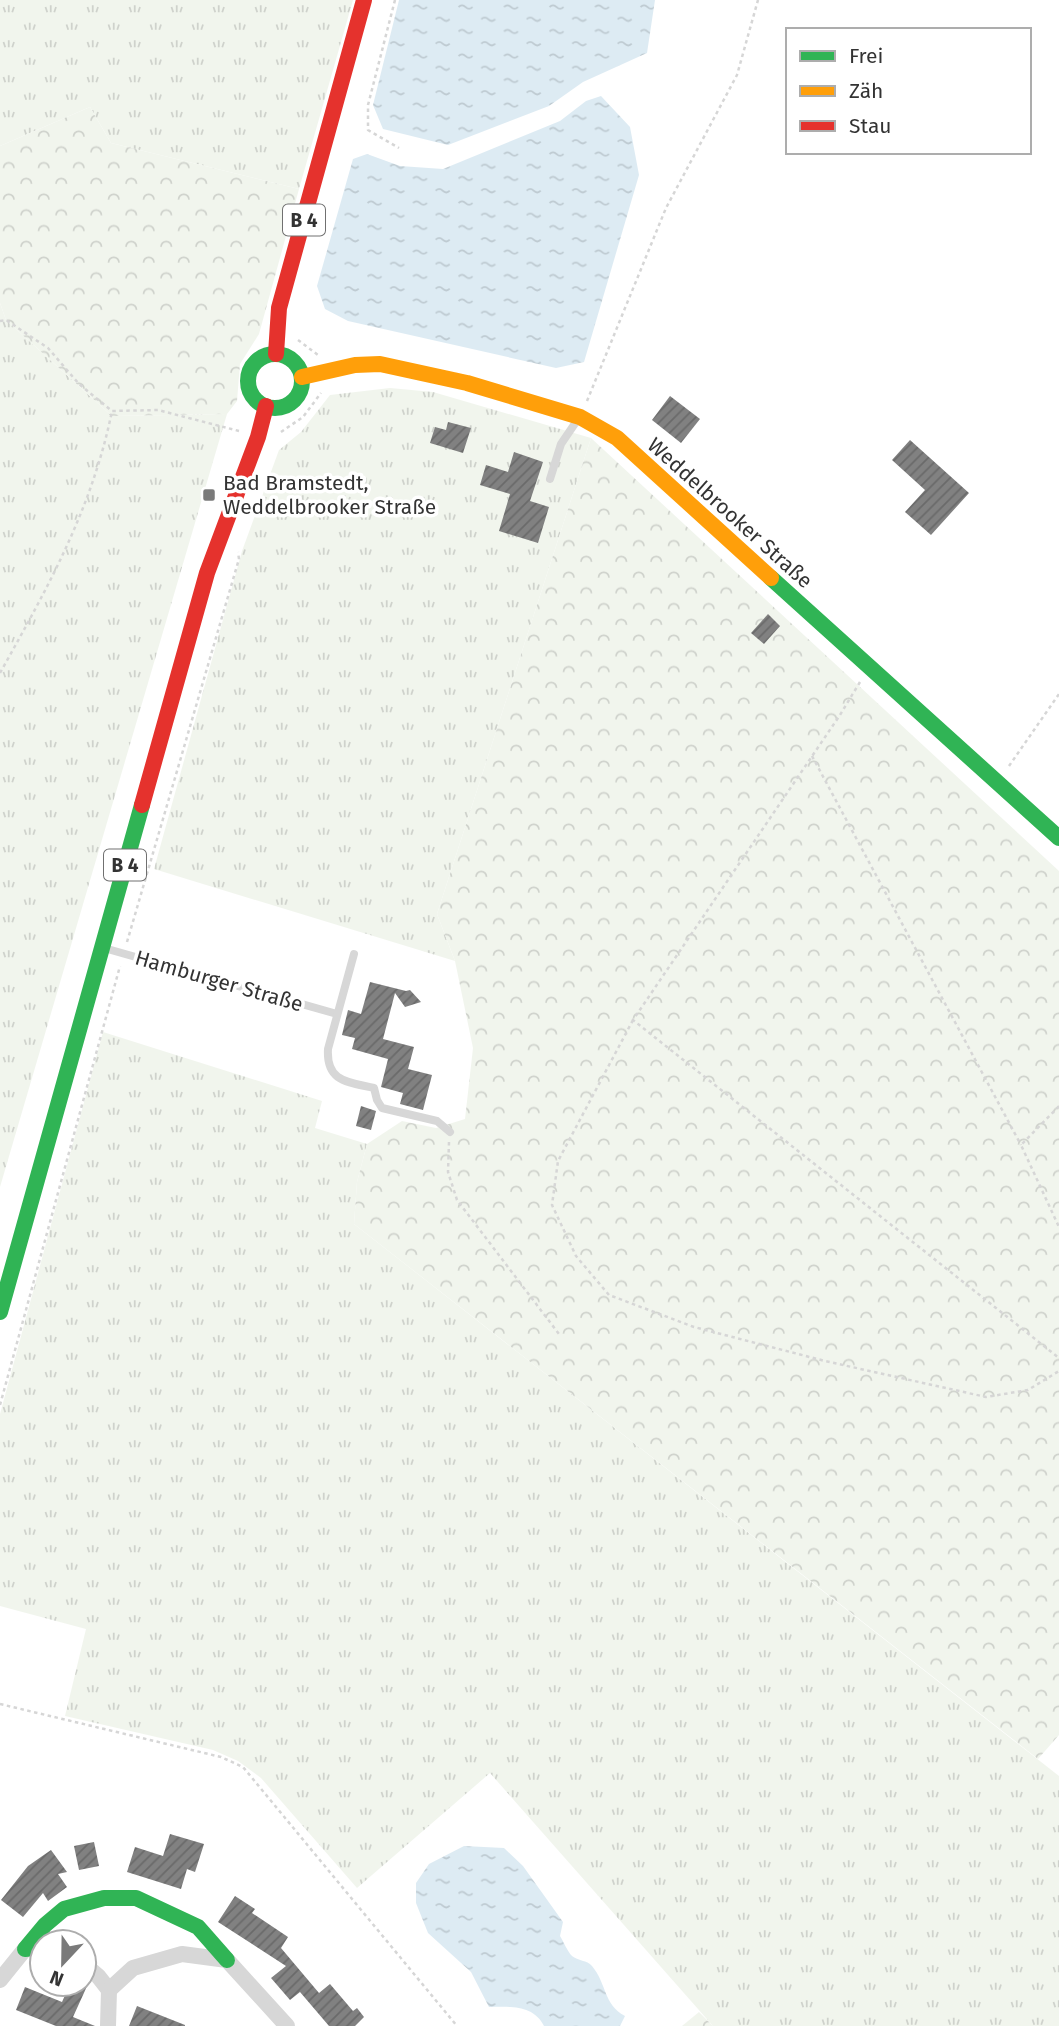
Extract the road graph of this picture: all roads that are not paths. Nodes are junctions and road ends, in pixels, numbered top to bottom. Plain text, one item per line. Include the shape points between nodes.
1 (364, 0) edge
2 (276, 354) junction
3 (302, 377) junction
4 (266, 406) junction
5 (580, 417) junction
6 (550, 479) dead end
7 (1059, 838) edge
8 (102, 947) junction
9 (354, 954) dead end
10 (337, 1014) junction
11 (450, 1132) road end
12 (0, 1312) edge
13 (25, 1949) junction
14 (28, 1949) edge
15 (227, 1960) junction
16 (98, 1976) edge
17 (0, 1980) edge
18 (109, 1990) junction
19 (108, 2026) edge
20 (287, 2026) edge

1 - 2 main road, B 4 via 279,308
2 - 3 main road via 291,359
2 - 4 main road via 260,358 250,371 249,388
3 - 4 main road via 290,403
3 - 5 main road, Weddelbrooker Straße via 380,364 467,383
4 - 8 main road, B 4 via 207,573
5 - 6 lane via 561,444
5 - 7 main road, Weddelbrooker Straße via 617,438
8 - 10 lane, Hamburger Straße
8 - 12 main road, B 4
9 - 10 lane
10 - 11 lane via 328,1049 332,1073 374,1088 382,1108 437,1121
13 - 14 main road
13 - 15 main road via 64,1909 104,1898 135,1898 198,1927
13 - 17 street
15 - 18 street via 182,1954 133,1968
15 - 20 street
16 - 18 street
18 - 19 street

